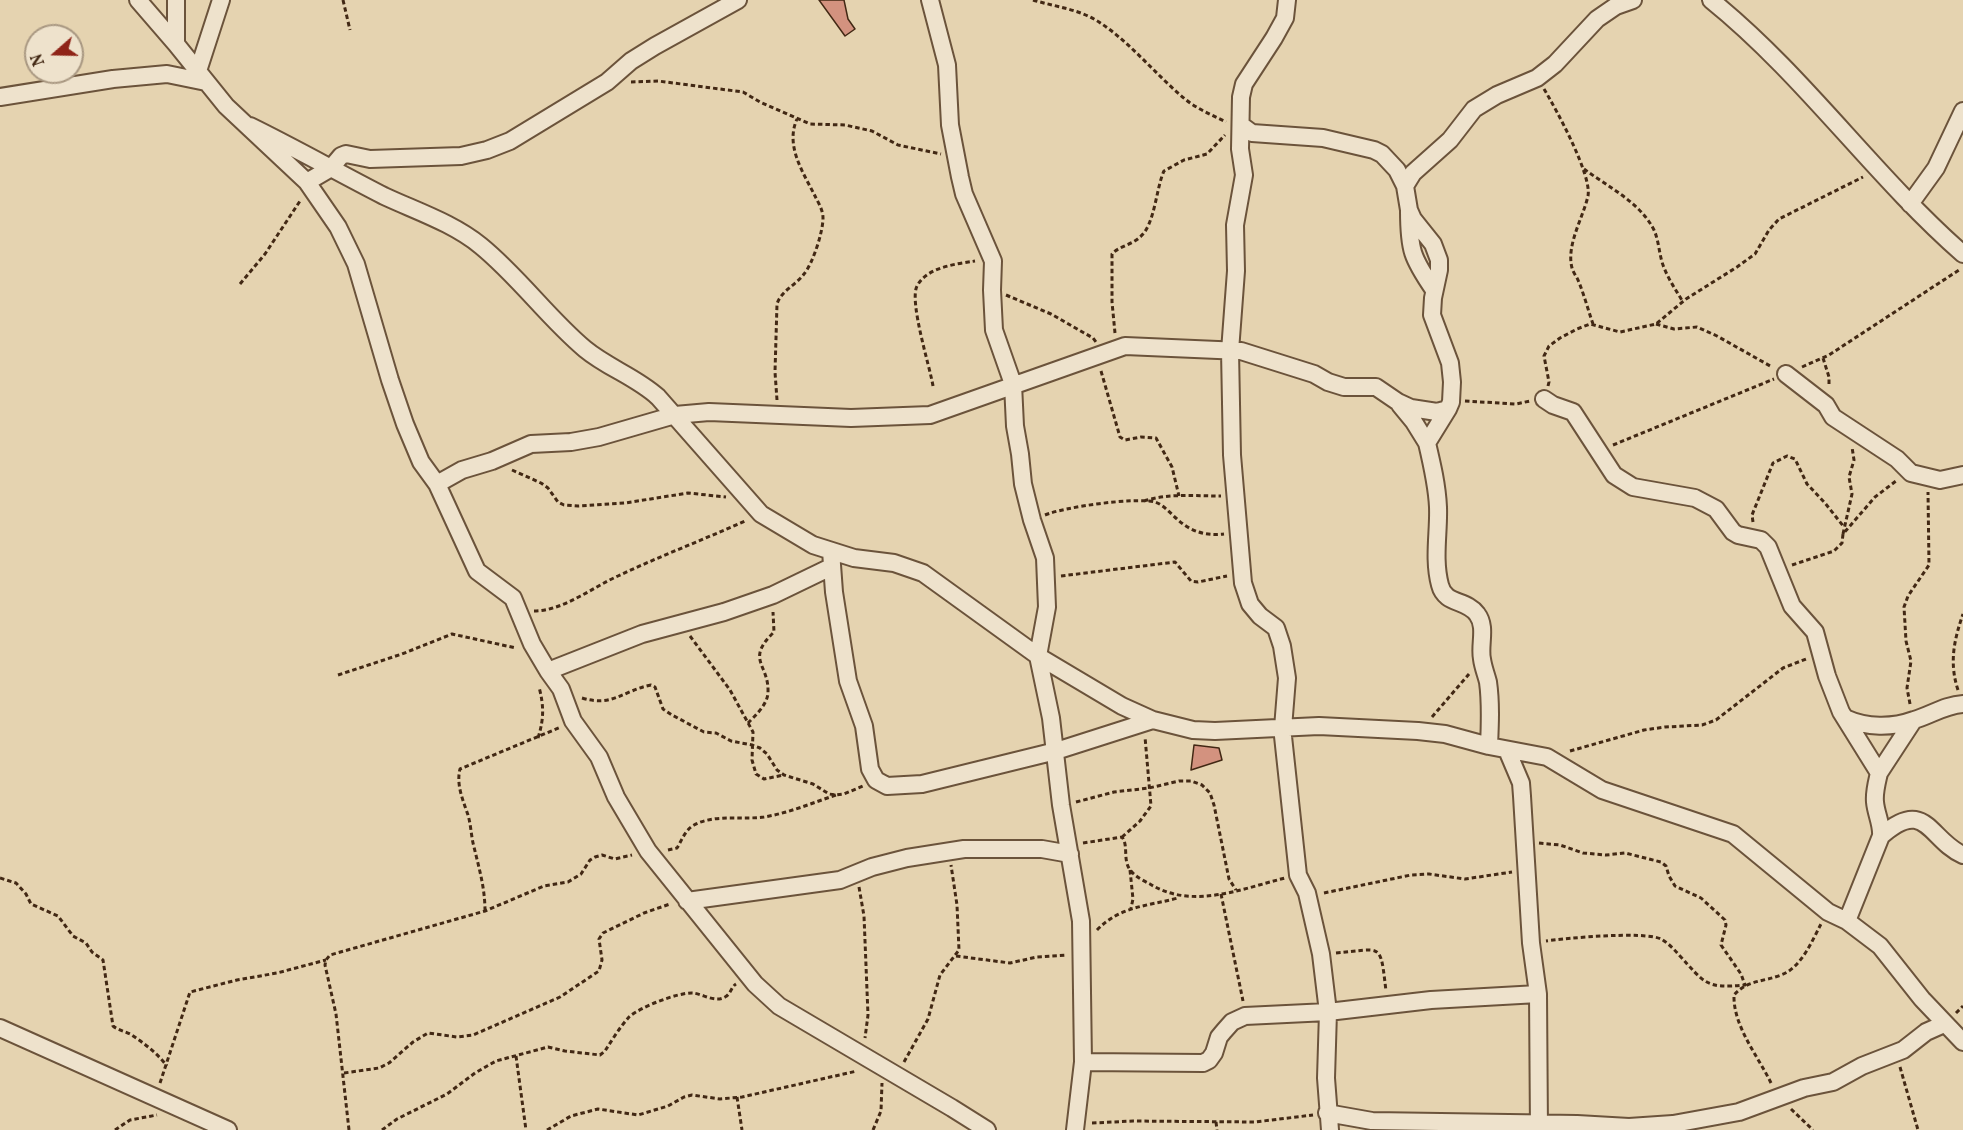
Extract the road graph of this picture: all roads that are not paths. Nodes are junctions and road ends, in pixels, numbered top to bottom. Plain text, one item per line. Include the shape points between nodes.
1 (138, 0) edge
2 (176, 0) edge
3 (220, 0) edge
4 (738, 0) edge
5 (930, 0) edge
6 (1287, 0) edge
7 (1633, 0) edge
8 (1711, 0) edge
9 (176, 44) junction
10 (202, 76) junction
11 (0, 97) edge
12 (1963, 111) edge
13 (250, 126) junction
14 (1241, 130) junction
15 (331, 168) junction
16 (308, 185) junction
17 (1405, 186) junction
18 (1910, 204) junction
19 (1408, 210) junction
20 (1963, 254) edge
21 (1434, 290) junction
22 (1230, 351) junction
23 (1786, 374) road end
24 (1013, 384) junction
25 (1544, 399) road end
26 (1398, 402) junction
27 (1449, 406) junction
28 (675, 416) junction
29 (1427, 443) junction
30 (1963, 475) edge
31 (437, 484) junction
32 (831, 559) junction
33 (1038, 656) junction
34 (543, 677) junction
35 (1960, 704) edge
36 (1845, 718) junction
37 (1913, 721) junction
38 (1149, 722) junction
39 (1282, 727) junction
40 (1490, 746) junction
41 (1507, 750) junction
42 (1056, 751) junction
43 (1879, 773) junction
44 (1881, 836) junction
45 (1069, 850) junction
46 (1963, 855) edge
47 (687, 901) junction
48 (1847, 921) junction
49 (1538, 994) junction
50 (1328, 1012) junction
51 (1944, 1024) junction
52 (0, 1028) edge
53 (1963, 1042) edge
54 (1083, 1062) junction
55 (1328, 1122) edge
56 (1075, 1127) edge
57 (1539, 1127) edge
58 (228, 1130) edge
59 (987, 1130) edge

1 - 9 street
2 - 9 street
3 - 10 street
4 - 15 street via 655,46 607,82 510,141 461,156 370,159 346,154
5 - 24 street via 947,65 950,125 964,194 992,257 994,330
6 - 14 street via 1274,38 1244,84
7 - 17 street via 1597,19 1537,78 1474,109
8 - 18 street via 1778,61
9 - 10 street
10 - 11 street via 167,74 113,79
10 - 13 street via 226,106
12 - 18 street via 1936,168
13 - 15 street
13 - 16 street
14 - 17 street via 1323,138 1374,150 1391,162
14 - 22 street via 1244,178 1235,225
15 - 16 street
15 - 28 street via 479,245 580,345 604,364 648,388
16 - 31 street via 338,227 356,264 405,424
17 - 19 street
18 - 20 street
19 - 21 street via 1413,258
19 - 21 street via 1437,252 1439,270
21 - 27 street via 1432,315 1450,363
22 - 24 street via 1125,346
22 - 26 street via 1271,359 1344,387 1376,387
22 - 39 street via 1232,455 1243,583 1250,604 1275,628 1282,646 1287,678
23 - 30 street via 1827,407 1831,415 1897,459 1911,473 1944,480
24 - 28 street via 930,415 851,418 709,412
24 - 33 street via 1023,484 1045,558 1047,578 1047,607
25 - 36 street via 1574,412 1614,476 1649,491 1695,498 1716,510 1733,532 1761,540 1768,547 1792,606 1815,632
26 - 27 street via 1422,411 1437,412
26 - 29 street
27 - 29 street
28 - 31 street via 598,437 536,442 462,470
28 - 32 street via 761,514
29 - 40 street via 1438,504 1439,584 1447,598 1466,605 1480,619
31 - 34 street via 477,571 511,595
32 - 33 street via 854,558 912,568
32 - 34 street via 773,595 642,634
32 - 42 street via 848,681 864,726 870,770 876,780 887,786 922,784
33 - 38 street
33 - 42 street
34 - 47 street via 561,689 573,721 599,758 616,797 648,851
35 - 37 street
36 - 37 street via 1887,726
36 - 43 street
37 - 43 street
38 - 39 street via 1215,731
38 - 42 street
39 - 40 street via 1418,731
39 - 50 street via 1298,875 1307,893 1321,954
40 - 41 street
41 - 48 street via 1547,757 1602,790 1733,834 1828,912
41 - 49 street via 1521,783
42 - 45 street
43 - 44 street via 1875,795
44 - 46 street via 1897,824 1918,820
44 - 48 street
45 - 47 street via 1004,848 948,852 907,858 830,881
45 - 54 street via 1082,951
47 - 59 street via 751,980 779,1006
48 - 51 street via 1880,946
49 - 50 street via 1431,1000
49 - 57 street
50 - 54 street via 1245,1016 1232,1022 1219,1037 1214,1053 1203,1063
50 - 55 street
51 - 53 street
51 - 57 street via 1897,1054 1862,1066 1833,1082 1804,1088 1739,1112 1673,1124
52 - 58 street
54 - 56 street
55 - 57 street

